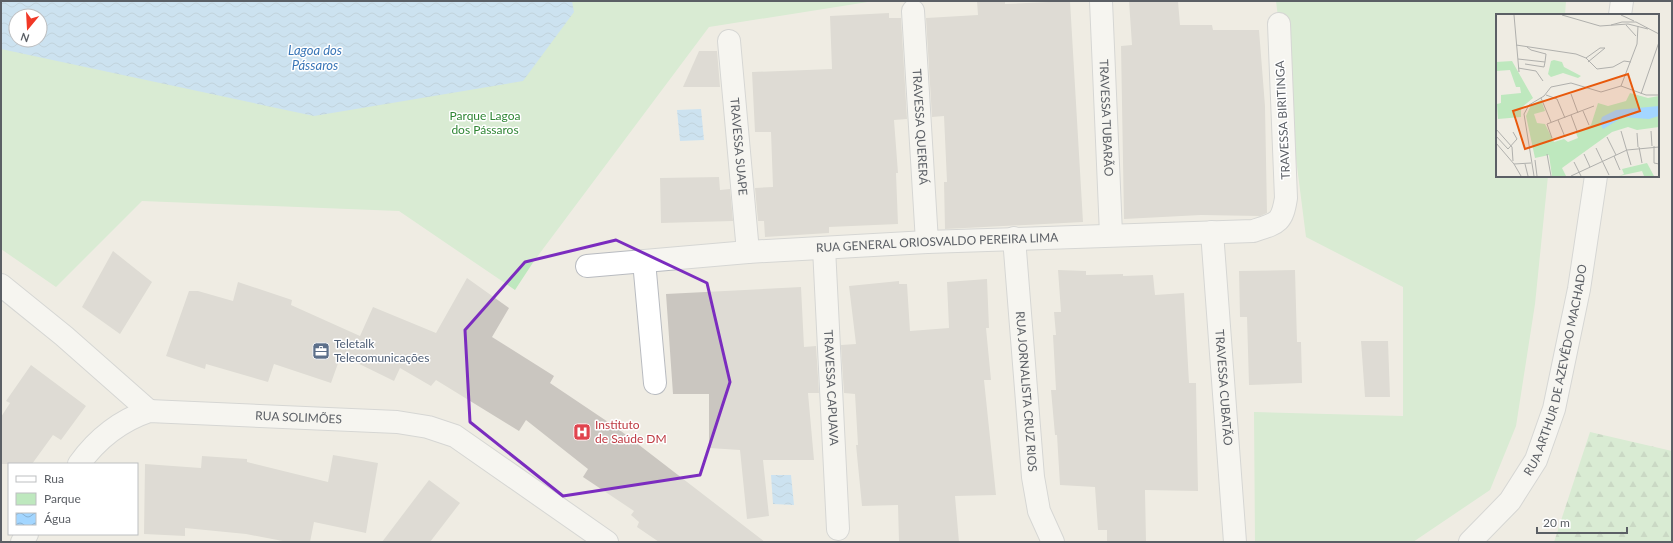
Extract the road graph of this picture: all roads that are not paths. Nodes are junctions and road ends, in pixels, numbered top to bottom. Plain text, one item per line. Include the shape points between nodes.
1 (1101, 1) edge
2 (1622, 1) edge
3 (913, 11) dead end
4 (1620, 14) edge
5 (1279, 24) dead end
6 (729, 41) dead end
7 (1596, 177) edge
8 (1283, 216) joint
9 (1212, 232) junction
10 (1111, 234) junction
11 (1014, 238) junction
12 (927, 242) junction
13 (824, 248) junction
14 (748, 252) junction
15 (644, 261) junction
16 (587, 266) dead end
17 (1, 285) edge
18 (655, 383) dead end
19 (149, 412) junction
20 (80, 463) edge
21 (838, 529) dead end
22 (607, 542) edge
23 (1053, 542) edge
24 (1235, 542) edge
25 (1470, 542) edge

1 - 10 street, TRAVESSA TUBARÃO
2 - 4 street
3 - 12 street, TRAVESSA QUERERÁ
5 - 8 street, TRAVESSA BIRITINGA via 1286,168
6 - 14 street, TRAVESSA SUAPE
7 - 25 street, RUA ARTHUR DE AZEVÊDO MACHADO via 1579,289 1551,416 1536,460 1510,501
8 - 9 street, RUA GENERAL ORIOSVALDO PEREIRA LIMA via 1272,225 1254,231
9 - 10 street, RUA GENERAL ORIOSVALDO PEREIRA LIMA
9 - 24 street, TRAVESSA CUBATÃO
10 - 11 street, RUA GENERAL ORIOSVALDO PEREIRA LIMA
11 - 12 street, RUA GENERAL ORIOSVALDO PEREIRA LIMA
11 - 23 street, RUA JORNALISTA CRUZ RIOS via 1033,477 1039,511
12 - 13 street, RUA GENERAL ORIOSVALDO PEREIRA LIMA
13 - 14 street, RUA GENERAL ORIOSVALDO PEREIRA LIMA
13 - 21 street, TRAVESSA CAPUAVA
14 - 15 street, RUA GENERAL ORIOSVALDO PEREIRA LIMA
15 - 16 street, RUA GENERAL ORIOSVALDO PEREIRA LIMA
15 - 18 street
17 - 19 street via 64,336
19 - 20 street, RUA SOLIMÕES via 133,416 116,426 99,440
19 - 22 street, RUA SOLIMÕES via 397,422 428,427 455,436

